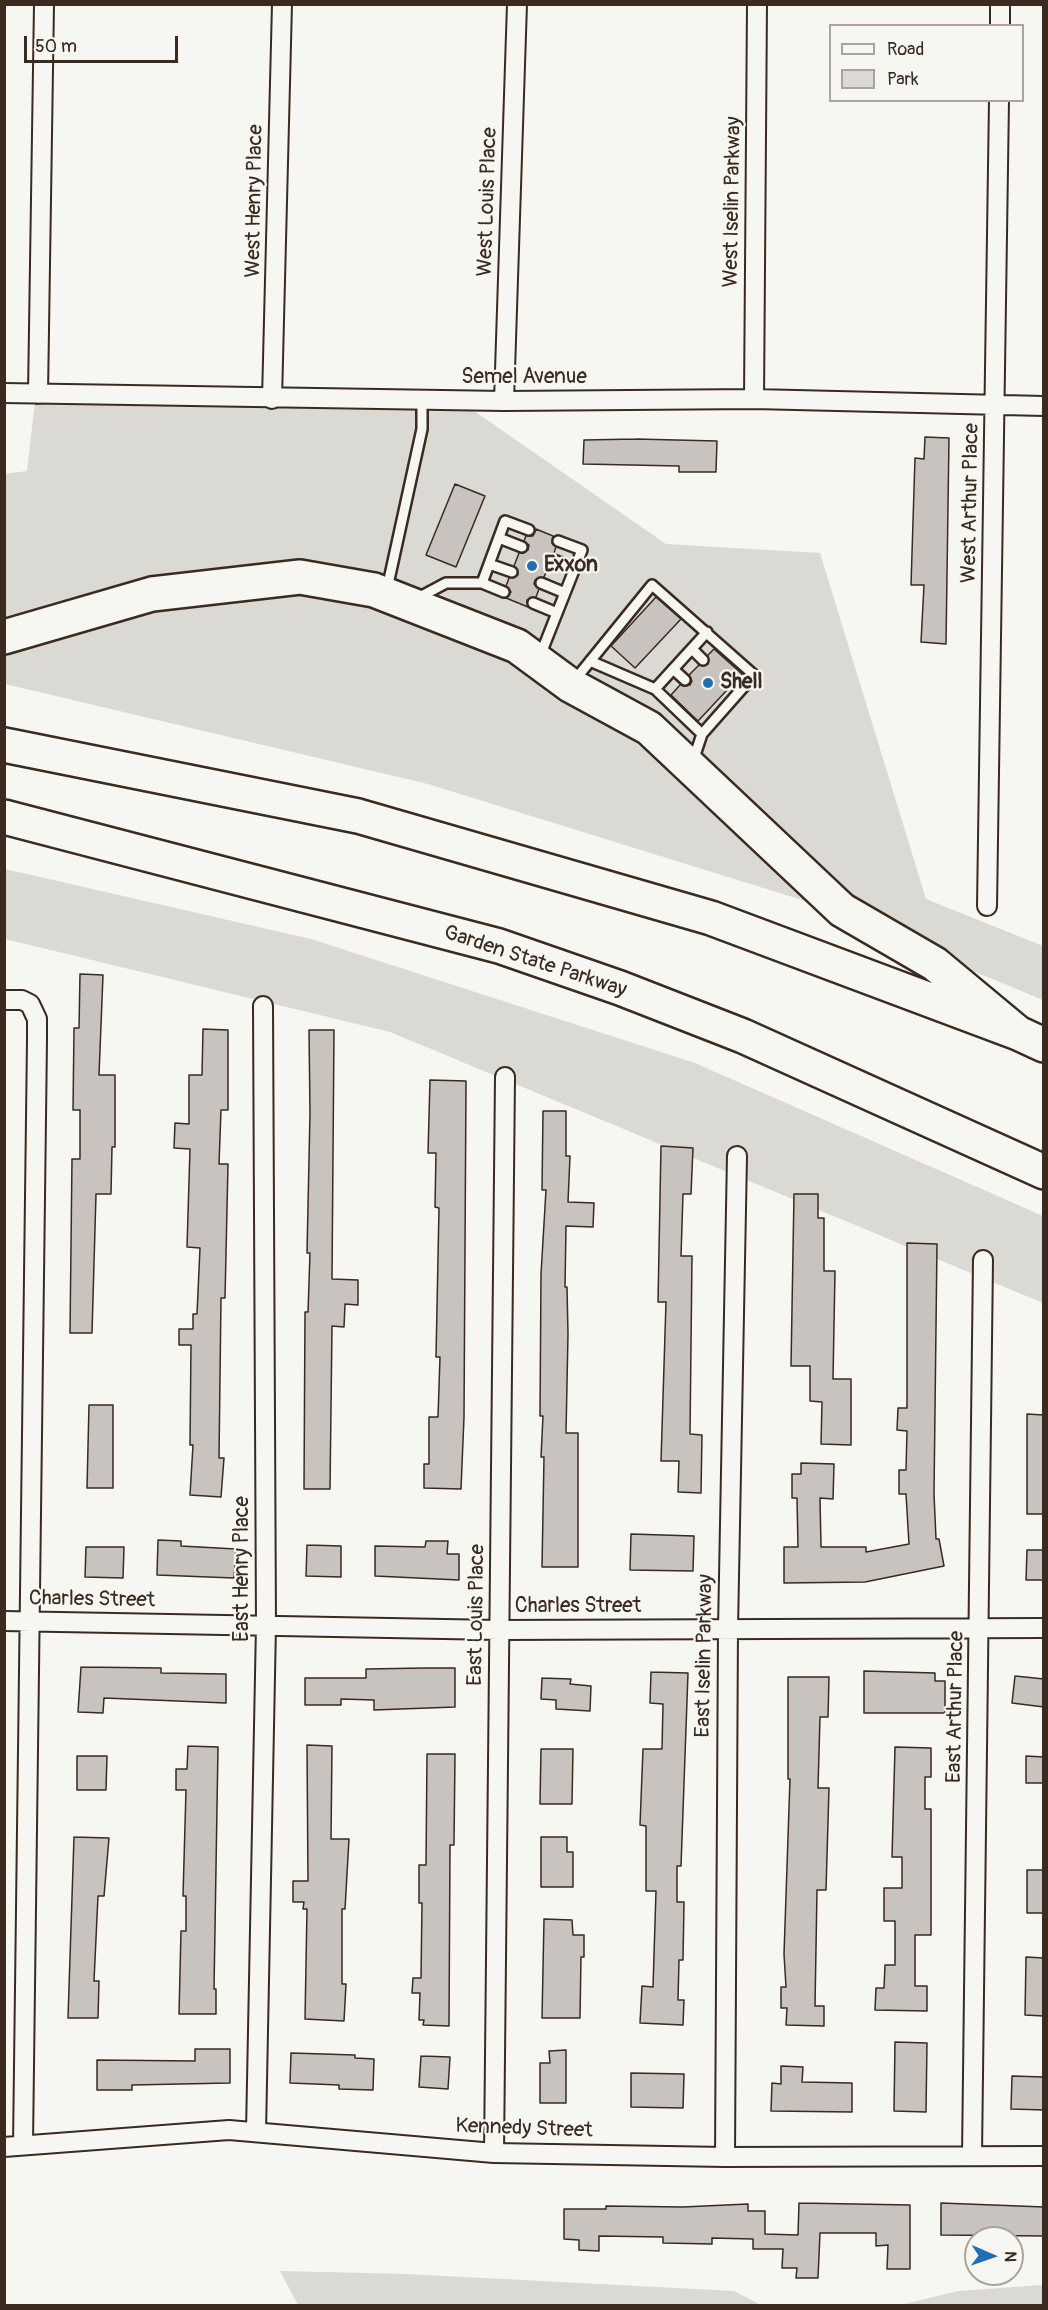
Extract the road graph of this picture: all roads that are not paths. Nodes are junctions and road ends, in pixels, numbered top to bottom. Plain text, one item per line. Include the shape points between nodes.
1 (45, 4) edge
2 (282, 4) edge
3 (517, 4) edge
4 (758, 4) edge
5 (1000, 4) edge
6 (1000, 24) edge
7 (999, 102) edge
8 (4, 393) edge
9 (38, 394) junction
10 (272, 399) junction
11 (754, 399) junction
12 (422, 400) junction
13 (504, 401) junction
14 (995, 406) junction
15 (1044, 406) edge
16 (529, 530) dead end
17 (499, 538) junction
18 (558, 542) dead end
19 (522, 547) dead end
20 (551, 559) dead end
21 (489, 564) junction
22 (575, 568) junction
23 (512, 572) dead end
24 (482, 583) junction
25 (541, 584) dead end
26 (504, 592) dead end
27 (565, 593) junction
28 (397, 599) junction
29 (533, 603) dead end
30 (557, 613) junction
31 (707, 632) junction
32 (4, 637) edge
33 (692, 649) junction
34 (703, 660) dead end
35 (537, 662) junction
36 (673, 669) junction
37 (580, 673) junction
38 (685, 680) dead end
39 (656, 689) junction
40 (712, 705) dead end
41 (720, 713) junction
42 (702, 734) junction
43 (4, 745) edge
44 (691, 766) junction
45 (4, 817) edge
46 (987, 906) dead end
47 (4, 1000) edge
48 (264, 1006) dead end
49 (1031, 1039) edge
50 (505, 1077) dead end
51 (737, 1155) dead end
52 (1044, 1172) edge
53 (982, 1260) dead end
54 (30, 1621) junction
55 (4, 1622) edge
56 (266, 1625) junction
57 (1044, 1628) edge
58 (728, 1629) junction
59 (980, 1629) junction
60 (499, 1630) junction
61 (256, 2132) junction
62 (23, 2145) junction
63 (4, 2147) edge
64 (494, 2153) junction
65 (972, 2155) junction
66 (1044, 2156) edge
67 (725, 2157) junction

1 - 9 street
2 - 10 street, West Henry Place
3 - 13 street, West Louis Place
4 - 11 street, West Iselin Parkway
5 - 6 street
7 - 14 street, West Arthur Place
8 - 9 street, Semel Avenue
9 - 10 street, Semel Avenue
10 - 12 street, Semel Avenue
11 - 13 street, Semel Avenue
11 - 14 street, Semel Avenue
12 - 13 street, Semel Avenue
12 - 28 lane via 422,429
14 - 15 street, Semel Avenue
14 - 46 street, West Arthur Place
16 - 17 lane via 505,521
17 - 19 lane
17 - 21 lane
18 - 22 lane via 582,550
20 - 22 lane
21 - 23 lane
21 - 24 lane
22 - 27 lane
24 - 26 lane
24 - 28 lane via 446,583
25 - 27 lane
27 - 30 lane
28 - 32 highway via 374,590 300,577 152,594
28 - 35 highway via 518,646
29 - 30 lane
30 - 35 lane
31 - 33 lane
31 - 37 lane via 652,585
31 - 41 lane via 754,675 734,690
33 - 34 lane
33 - 36 lane
35 - 37 highway
36 - 38 lane
36 - 39 lane
37 - 39 lane
37 - 44 highway
39 - 42 lane
40 - 41 lane
41 - 42 lane
42 - 44 lane
43 - 49 highway via 358,816 711,918
44 - 49 highway via 842,910 935,964
45 - 52 highway, Garden State Parkway via 499,946 743,1036
47 - 54 street via 30,1004 37,1019
48 - 56 street, East Henry Place
50 - 60 street, East Louis Place
51 - 58 street, East Iselin Parkway
53 - 59 street, East Arthur Place
54 - 55 street, Charles Street
54 - 56 street, Charles Street
54 - 62 street
56 - 60 street, Charles Street
56 - 61 street, East Henry Place
57 - 59 street, Charles Street
58 - 59 street, Charles Street
58 - 60 street, Charles Street
58 - 67 street, East Iselin Parkway
59 - 65 street, East Arthur Place
60 - 64 street, East Louis Place
61 - 62 street, Kennedy Street via 229,2130
61 - 64 street, Kennedy Street
62 - 63 street, Kennedy Street
64 - 67 street, Kennedy Street
65 - 66 street, Kennedy Street
65 - 67 street, Kennedy Street

